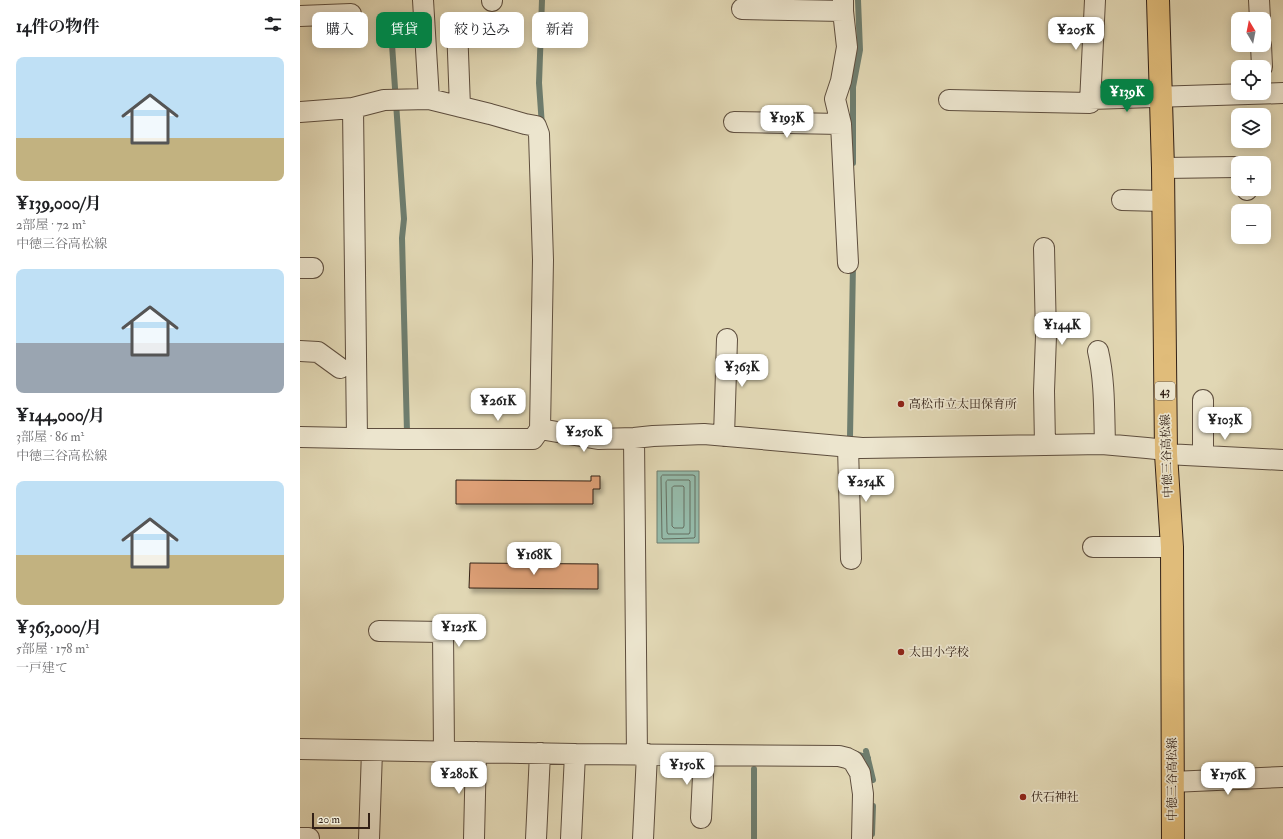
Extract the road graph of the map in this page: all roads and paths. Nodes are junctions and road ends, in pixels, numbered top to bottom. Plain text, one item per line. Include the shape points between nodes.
1 (423, 0) edge
2 (1095, 0) edge
3 (1158, 0) edge
4 (1259, 0) edge
5 (843, 6) edge
6 (742, 9) dead end
7 (1260, 12) edge
8 (300, 16) edge
9 (312, 16) edge
10 (458, 48) edge
11 (1271, 93) edge
12 (1283, 93) edge
13 (1231, 94) edge
14 (1162, 96) junction
15 (1090, 99) junction
16 (429, 100) junction
17 (949, 100) dead end
18 (460, 107) junction
19 (353, 108) junction
20 (300, 112) edge
21 (734, 122) dead end
22 (841, 124) junction
23 (1231, 167) edge
24 (1163, 168) junction
25 (1122, 200) dead end
26 (1163, 201) junction
27 (1044, 248) dead end
28 (848, 263) dead end
29 (727, 339) dead end
30 (300, 351) edge
31 (1098, 351) dead end
32 (340, 368) dead end
33 (1203, 400) dead end
34 (540, 429) junction
35 (724, 436) junction
36 (300, 437) edge
37 (357, 438) junction
38 (634, 438) junction
39 (1104, 444) junction
40 (1045, 445) junction
41 (848, 447) junction
42 (1166, 452) junction
43 (1203, 456) junction
44 (1283, 460) edge
45 (1093, 547) dead end
46 (1172, 547) junction
47 (851, 560) dead end
48 (380, 631) dead end
49 (300, 749) edge
50 (372, 750) junction
51 (444, 752) junction
52 (476, 752) junction
53 (540, 753) junction
54 (574, 754) junction
55 (642, 754) junction
56 (704, 755) junction
57 (1283, 777) edge
58 (1172, 782) junction
59 (701, 818) dead end
60 (369, 839) edge
61 (474, 839) edge
62 (536, 839) edge
63 (571, 839) edge
64 (643, 839) edge
65 (862, 839) edge
66 (1173, 839) edge

1 - 16 street
2 - 15 street
3 - 14 main road, 中徳三谷高松線 / 43
4 - 7 street
5 - 6 street
5 - 22 street via 847,47 835,99
8 - 9 street
10 - 18 street
11 - 12 street
13 - 14 street
14 - 15 street
14 - 24 main road, 中徳三谷高松線 / 43
15 - 17 street via 1090,103
16 - 18 street
16 - 19 street via 384,100
18 - 34 street via 536,126 539,134 543,260
19 - 20 street
19 - 37 street
21 - 22 street
22 - 28 street
23 - 24 street
24 - 26 main road, 中徳三谷高松線 / 43
25 - 26 street
26 - 42 main road, 中徳三谷高松線 / 43
27 - 40 street
29 - 35 street
30 - 32 street via 318,352
31 - 39 street via 1102,366
33 - 43 street
34 - 37 street via 533,438
34 - 38 street via 598,439
35 - 38 street via 704,434
35 - 41 street
36 - 37 street
38 - 55 street
39 - 40 street
39 - 42 street
40 - 41 street
41 - 47 street
42 - 43 street
42 - 46 main road, 中徳三谷高松線 / 43
43 - 44 street
45 - 46 street
46 - 58 main road, 中徳三谷高松線 / 43
48 - 51 street via 443,632
49 - 50 street
50 - 51 street
50 - 60 street
51 - 52 street
52 - 53 street
52 - 61 street
53 - 54 street
53 - 62 street
54 - 55 street
54 - 63 street
55 - 56 street
55 - 64 street
56 - 59 street
56 - 65 street via 847,758 860,773 863,794
57 - 58 street
58 - 66 main road, 中徳三谷高松線 / 43

